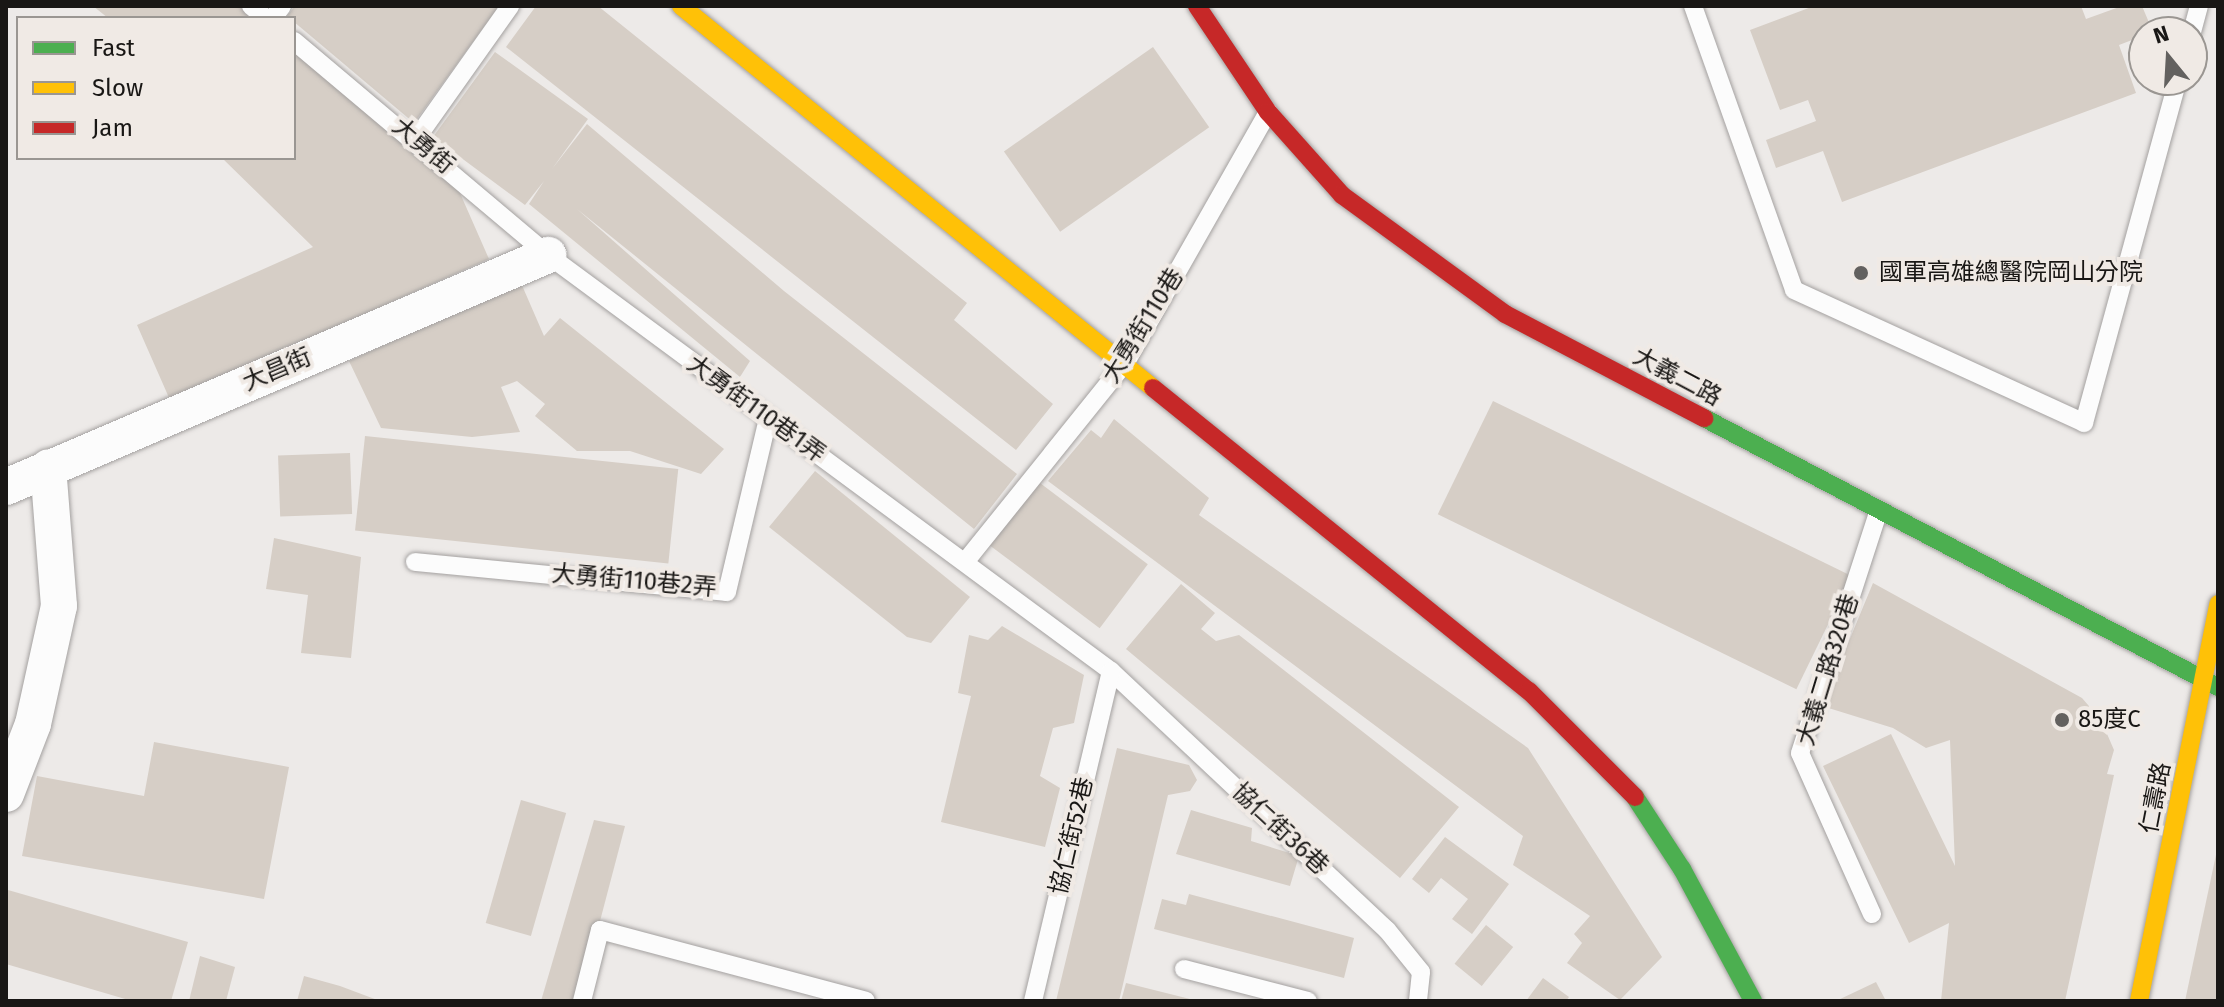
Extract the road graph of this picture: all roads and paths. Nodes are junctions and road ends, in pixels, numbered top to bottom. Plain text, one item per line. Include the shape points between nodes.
1 (510, 6) edge
2 (681, 6) edge
3 (1197, 6) edge
4 (1693, 6) edge
5 (296, 43) edge
6 (2174, 96) edge
7 (1268, 112) junction
8 (416, 139) junction
9 (548, 255) junction
10 (1126, 362) junction
11 (768, 418) junction
12 (48, 467) junction
13 (6, 487) edge
14 (1879, 510) junction
15 (415, 562) dead end
16 (965, 562) junction
17 (2218, 604) edge
18 (1111, 671) junction
19 (2211, 684) edge
20 (6, 794) edge
21 (1872, 914) dead end
22 (1184, 969) dead end
23 (582, 1001) edge
24 (866, 1001) edge
25 (1033, 1001) edge
26 (1308, 1001) edge
27 (1418, 1001) edge
28 (1753, 1001) edge
29 (2139, 1001) edge

1 - 8 lane
2 - 10 street
3 - 7 street, 大義二路
4 - 6 lane via 1794,290 2084,423
5 - 8 lane, 大勇街
7 - 10 lane, 大勇街110巷
7 - 14 street, 大義二路 via 1342,195 1505,314
8 - 9 lane, 大勇街
9 - 11 lane, 大勇街110巷1弄
9 - 12 street, 大昌街
10 - 16 lane, 大勇街110巷
10 - 28 street via 1529,691 1627,785 1682,869
11 - 15 lane, 大勇街110巷2弄 via 727,592
11 - 16 lane, 大勇街110巷1弄
12 - 13 street, 大昌街
12 - 20 street via 59,606 33,724
14 - 19 street, 大義二路
14 - 21 lane, 大義二路320巷 via 1800,753
16 - 18 lane, 大勇街110巷1弄
17 - 19 street, 仁壽路
18 - 25 lane, 協仁街52巷
18 - 27 lane, 協仁街36巷 via 1387,930 1421,972
19 - 29 street, 仁壽路
22 - 26 lane
23 - 24 lane via 600,930

